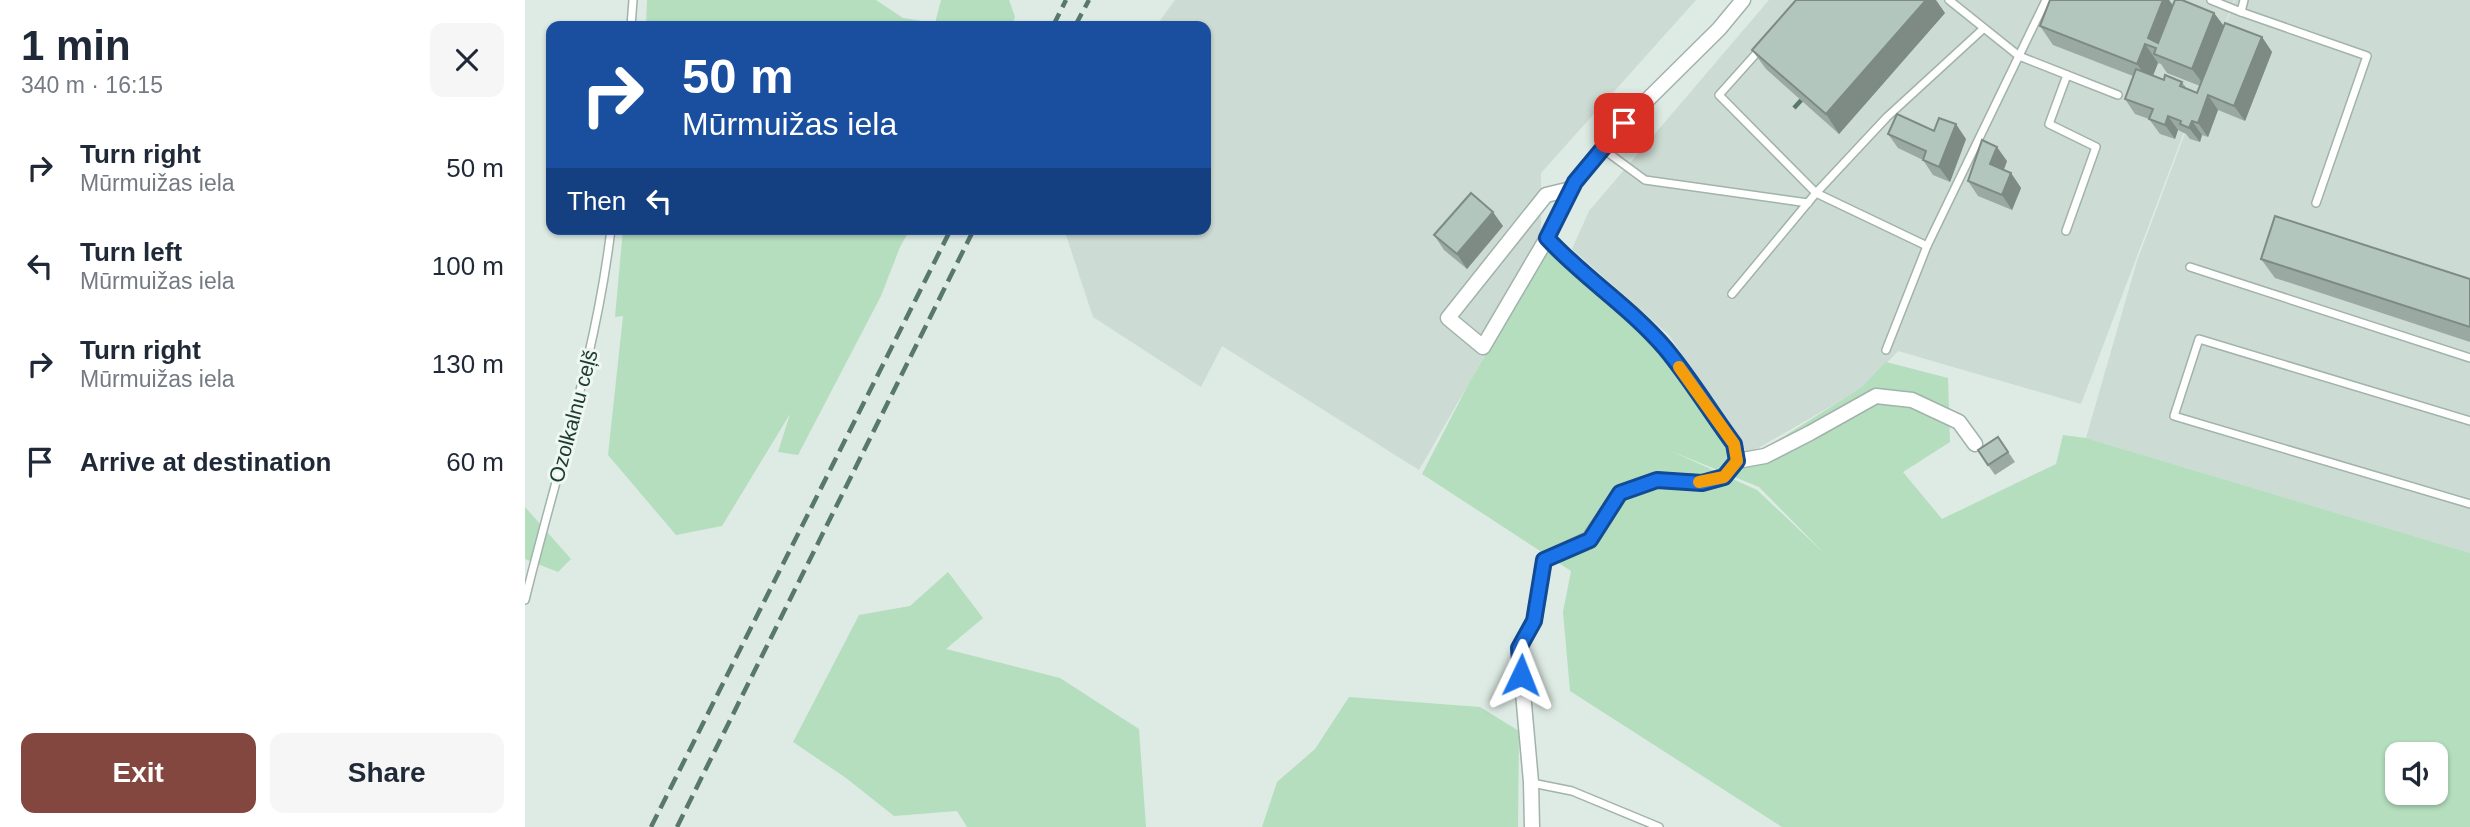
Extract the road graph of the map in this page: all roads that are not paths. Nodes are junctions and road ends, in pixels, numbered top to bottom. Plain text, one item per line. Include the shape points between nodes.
1 (633, 0) edge
2 (1743, 0) edge
3 (1949, 0) edge
4 (2046, 0) edge
5 (2211, 0) edge
6 (2243, 0) edge
7 (2241, 12) junction
8 (631, 21) edge
9 (1983, 29) junction
10 (1770, 38) edge
11 (2019, 56) junction
12 (2067, 75) junction
13 (2118, 95) dead end
14 (1603, 149) junction
15 (1571, 189) junction
16 (1816, 193) junction
17 (1808, 203) junction
18 (2316, 203) dead end
19 (2066, 230) dead end
20 (610, 235) edge
21 (1547, 238) junction
22 (1927, 246) junction
23 (2190, 267) dead end
24 (1732, 294) dead end
25 (1886, 350) dead end
26 (2470, 358) edge
27 (2470, 421) edge
28 (1975, 444) dead end
29 (1737, 461) junction
30 (2470, 504) edge
31 (525, 600) edge
32 (1531, 782) junction
33 (1532, 827) edge
34 (1659, 827) edge

1 - 8 lane
2 - 14 street
3 - 9 lane
4 - 11 lane
5 - 7 lane
6 - 7 lane
7 - 18 lane via 2367,57
9 - 11 lane
9 - 16 lane via 1887,117
10 - 16 lane via 1719,95
11 - 12 lane
11 - 22 lane
12 - 13 lane
12 - 19 lane via 2049,124 2096,147
14 - 15 street
14 - 17 lane via 1645,180
15 - 21 street
15 - 21 street via 1546,195 1448,318 1483,347
16 - 17 lane
16 - 22 lane
17 - 24 lane
20 - 31 lane, Ozolkalnu ceļš via 594,336
21 - 29 street via 1665,348 1734,444
22 - 25 lane
23 - 26 lane
27 - 30 lane via 2199,339 2174,416
28 - 29 street via 1959,422 1912,400 1876,396 1765,456
29 - 32 street via 1724,477 1702,483 1657,480 1620,493 1590,540 1544,560 1534,621 1519,648
32 - 33 street
32 - 34 lane via 1572,791

